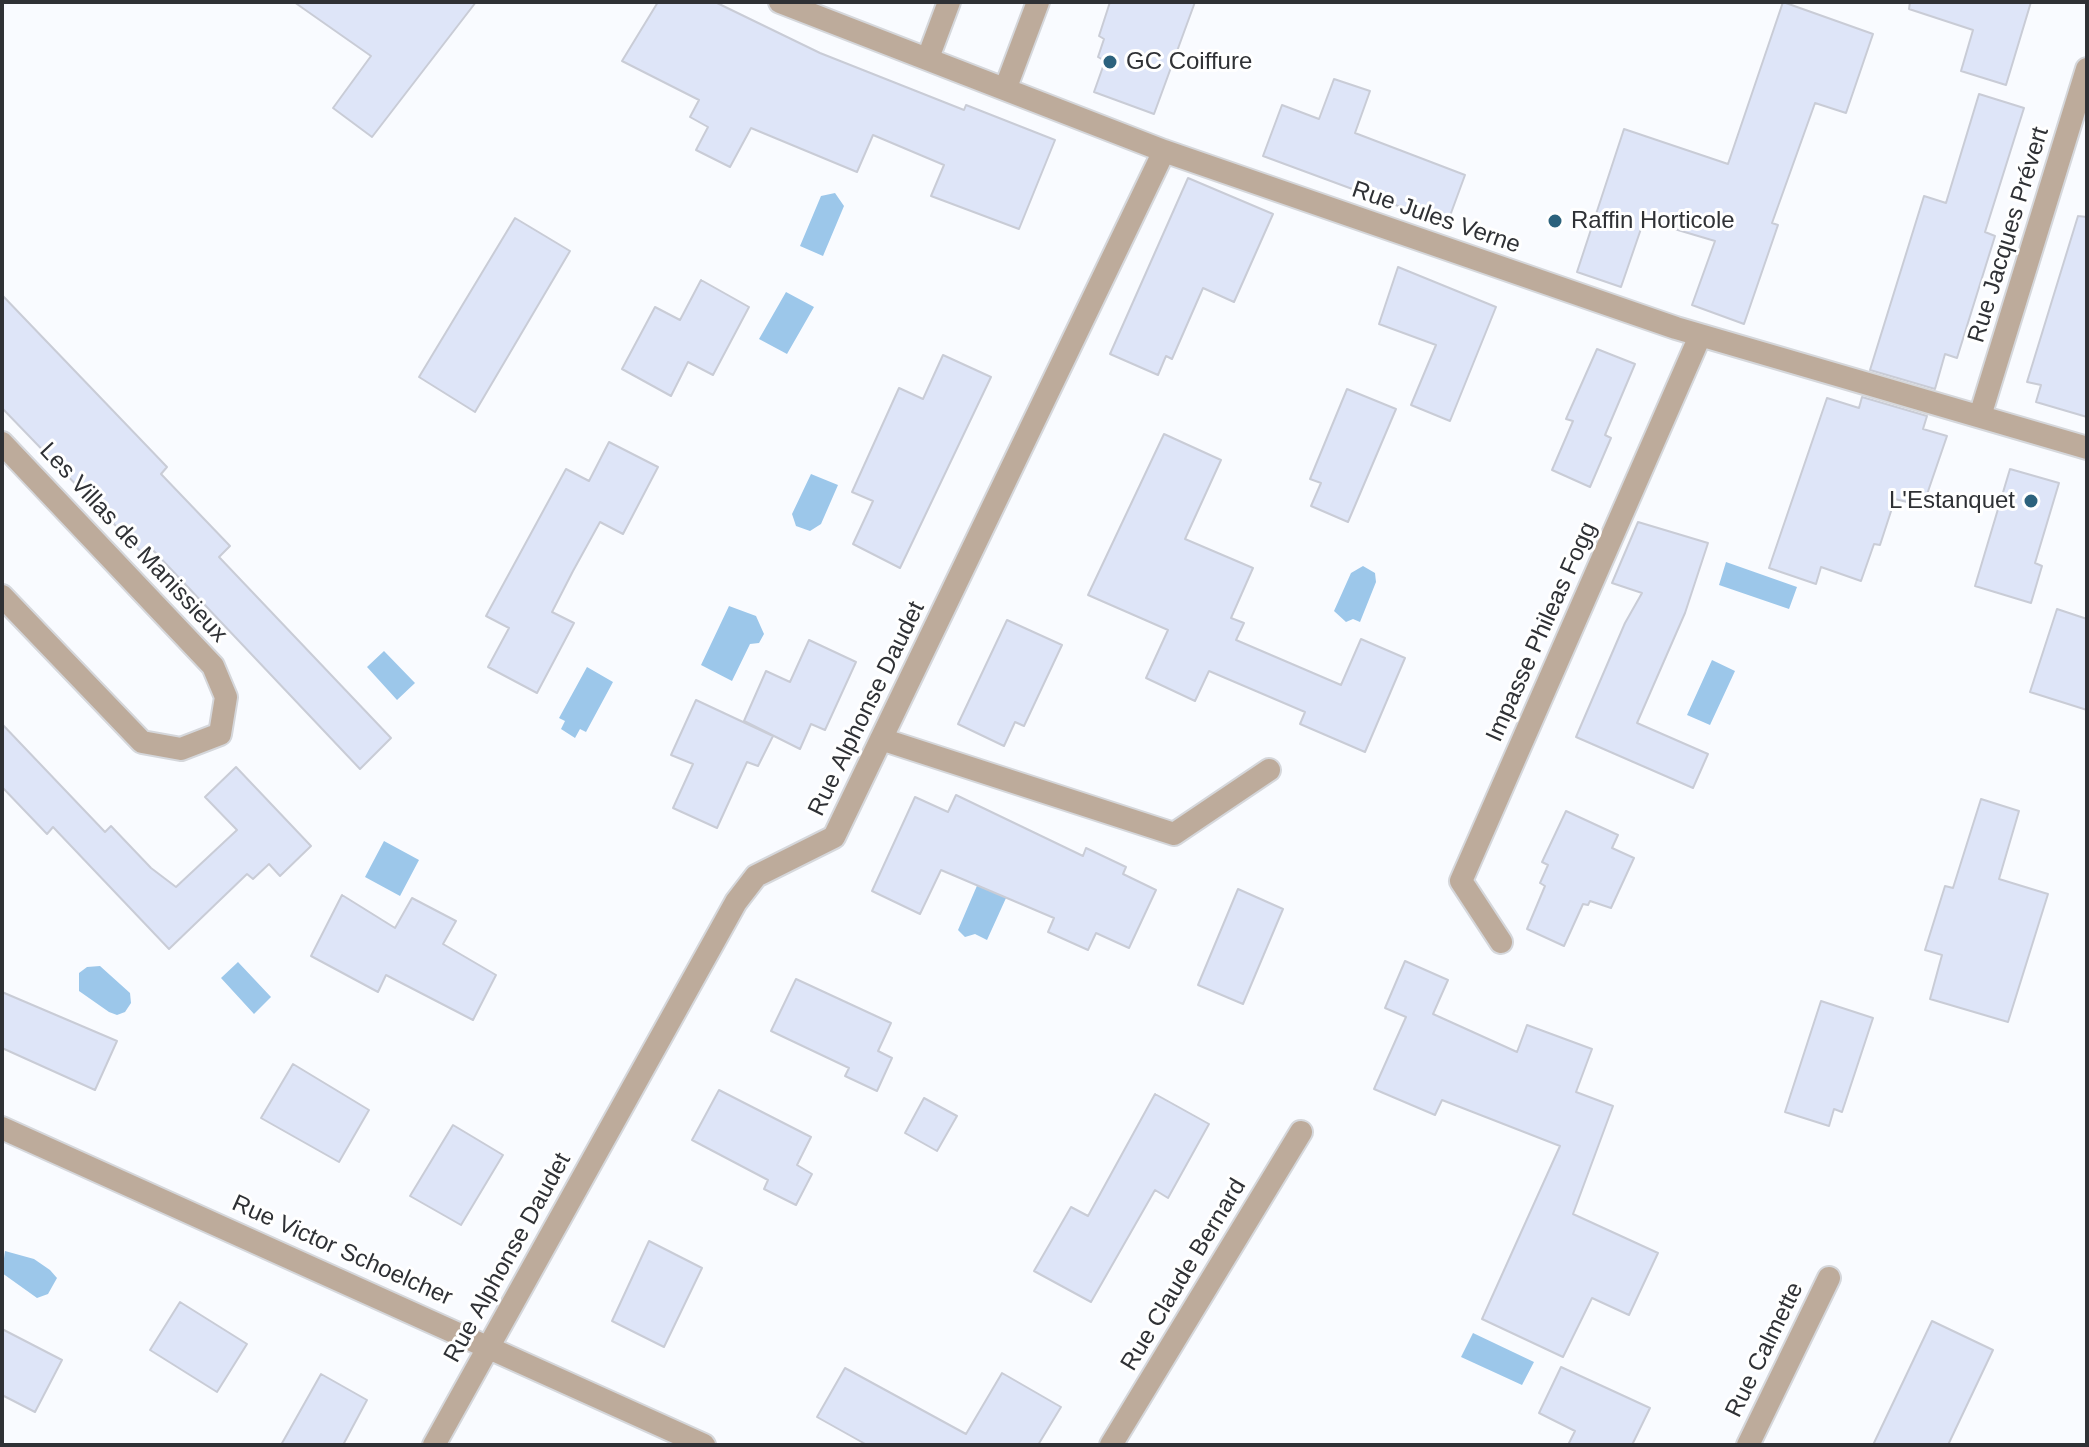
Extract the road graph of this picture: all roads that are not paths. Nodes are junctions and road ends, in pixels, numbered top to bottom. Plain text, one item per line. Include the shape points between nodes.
1 (780, 2) edge
2 (949, 2) edge
3 (1038, 2) edge
4 (928, 58) junction
5 (2087, 69) edge
6 (1006, 87) junction
7 (1164, 151) junction
8 (1700, 336) junction
9 (1980, 416) junction
10 (2, 443) edge
11 (2087, 448) edge
12 (2, 596) edge
13 (881, 739) junction
14 (1269, 770) dead end
15 (1501, 942) dead end
16 (2, 1128) edge
17 (1301, 1132) dead end
18 (1829, 1278) dead end
19 (490, 1346) junction
20 (434, 1445) edge
21 (704, 1445) edge
22 (1111, 1445) edge
23 (1748, 1445) edge

1 - 4 street, Rue Jules Verne
2 - 4 street
3 - 6 street
4 - 6 street, Rue Jules Verne
5 - 9 street, Rue Jacques Prévert
6 - 7 street, Rue Jules Verne
7 - 8 street, Rue Jules Verne
7 - 13 street, Rue Alphonse Daudet
8 - 9 street, Rue Jules Verne
8 - 15 street, Impasse Phileas Fogg via 1461,881
9 - 11 street, Rue Jules Verne
10 - 12 street, Les Villas de Manissieux via 213,666 226,697 220,734 181,749 142,742
13 - 14 street via 1174,834
13 - 19 street, Rue Alphonse Daudet via 834,837 756,876 736,902
16 - 19 street, Rue Victor Schoelcher
17 - 22 street, Rue Claude Bernard
18 - 23 street, Rue Calmette
19 - 20 street, Rue Alphonse Daudet
19 - 21 street, Rue Victor Schoelcher

